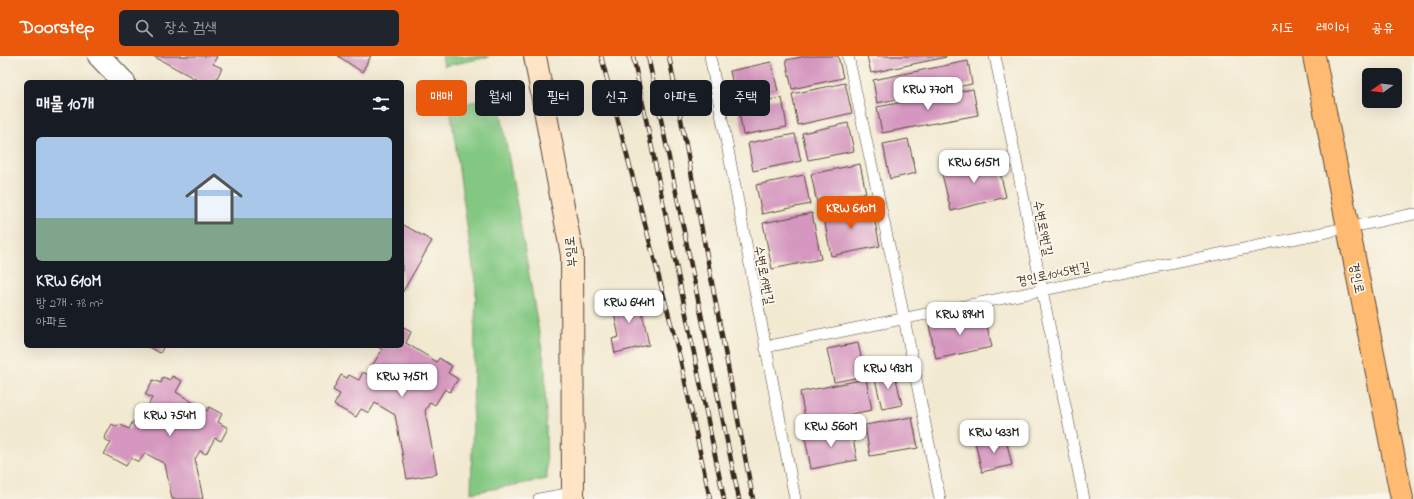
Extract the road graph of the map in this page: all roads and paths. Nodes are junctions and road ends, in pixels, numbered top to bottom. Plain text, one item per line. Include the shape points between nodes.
1 (99, 56) edge
2 (535, 56) edge
3 (710, 56) edge
4 (848, 56) edge
5 (995, 56) edge
6 (1314, 56) edge
7 (122, 80) edge
8 (1414, 214) edge
9 (1348, 227) junction
10 (1042, 290) junction
11 (904, 318) junction
12 (764, 347) junction
13 (572, 496) edge
14 (539, 499) edge
15 (795, 499) edge
16 (940, 499) edge
17 (1084, 499) edge
18 (1402, 499) edge

1 - 7 street
2 - 13 street, 부일로 via 572,255
3 - 12 lane, 수변로19번길
4 - 11 lane
5 - 10 lane, 수변로9번길
6 - 9 main road, 경인로
8 - 9 lane, 경인로1045번길
9 - 10 lane, 경인로1045번길
9 - 18 main road, 경인로
10 - 11 lane, 경인로1045번길
10 - 17 lane, 수변로9번길
11 - 12 lane, 경인로1045번길
11 - 16 lane
12 - 15 lane, 수변로19번길
13 - 14 lane

